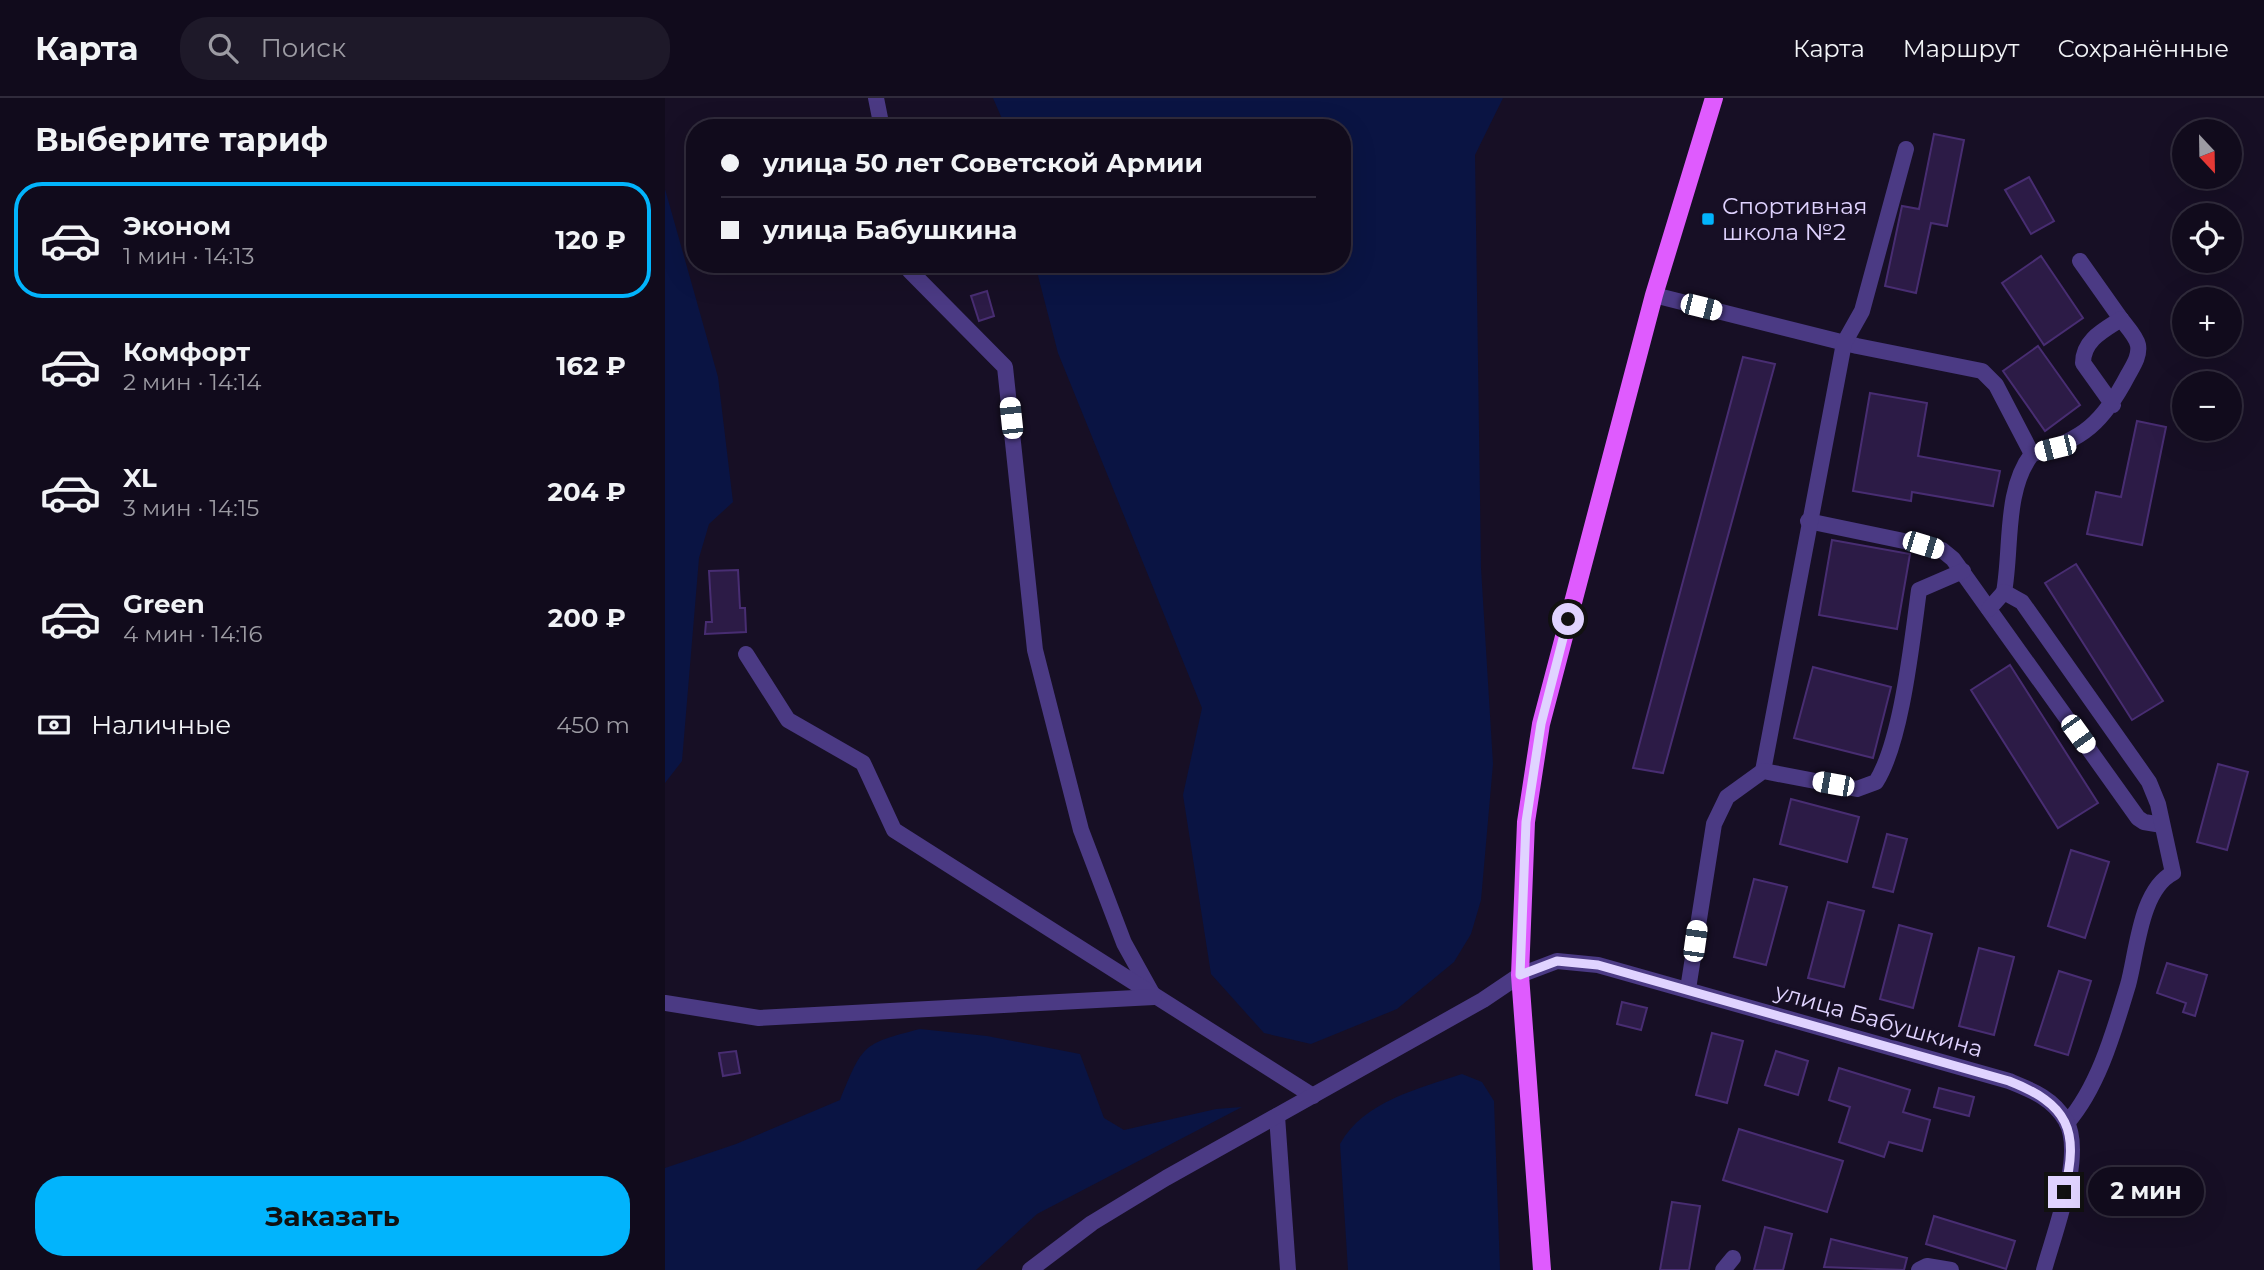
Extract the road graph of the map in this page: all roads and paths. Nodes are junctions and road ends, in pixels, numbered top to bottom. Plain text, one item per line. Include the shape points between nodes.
1 (877, 98) edge
2 (1714, 98) edge
3 (880, 119) edge
4 (1906, 149) dead end
5 (2080, 261) dead end
6 (912, 273) edge
7 (1654, 295) junction
8 (2120, 318) junction
9 (1844, 343) junction
10 (2113, 405) junction
11 (2032, 454) junction
12 (1808, 521) junction
13 (1963, 572) junction
14 (2004, 592) junction
15 (1989, 609) junction
16 (746, 654) dead end
17 (1763, 771) junction
18 (2162, 825) junction
19 (1520, 975) junction
20 (1688, 989) junction
21 (1154, 997) junction
22 (665, 1003) edge
23 (1314, 1096) junction
24 (1277, 1116) junction
25 (2067, 1123) junction
26 (1030, 1270) edge
27 (1288, 1270) edge
28 (1542, 1270) edge
29 (1919, 1270) edge
30 (1951, 1270) edge
31 (2045, 1270) edge

1 - 3 street
2 - 7 main road
4 - 9 street via 1862,311
5 - 8 street
6 - 21 street via 1005,367 1035,650 1081,830 1124,943
7 - 9 street
7 - 19 main road via 1541,724 1526,822
8 - 10 street via 2135,338 2139,354
8 - 10 street via 2092,339 2083,354 2083,363
9 - 11 street via 1982,371 1996,385
9 - 12 street
10 - 11 street via 2070,441
11 - 14 street via 2017,483
12 - 13 street via 1942,550
12 - 17 street
13 - 15 street
13 - 17 street via 1919,590 1907,677 1885,766 1876,782 1857,789
14 - 15 street
14 - 18 street via 2031,613 2142,771 2158,804
15 - 18 street via 2138,818
16 - 21 street via 788,720 863,763 894,830
17 - 20 street via 1727,797 1713,824
18 - 25 street via 2173,873 2159,884 2136,937 2129,983 2089,1093
19 - 20 street, улица Бабушкина via 1557,961 1571,961
19 - 23 street, улица Бабушкина
19 - 28 main road
20 - 25 street, улица Бабушкина via 2009,1081 2046,1099
21 - 22 street via 759,1018
21 - 23 street
23 - 24 street, улица Бабушкина
24 - 26 street, улица Бабушкина via 1092,1223
24 - 27 street
25 - 31 street via 2071,1165
29 - 30 street via 1927,1266

